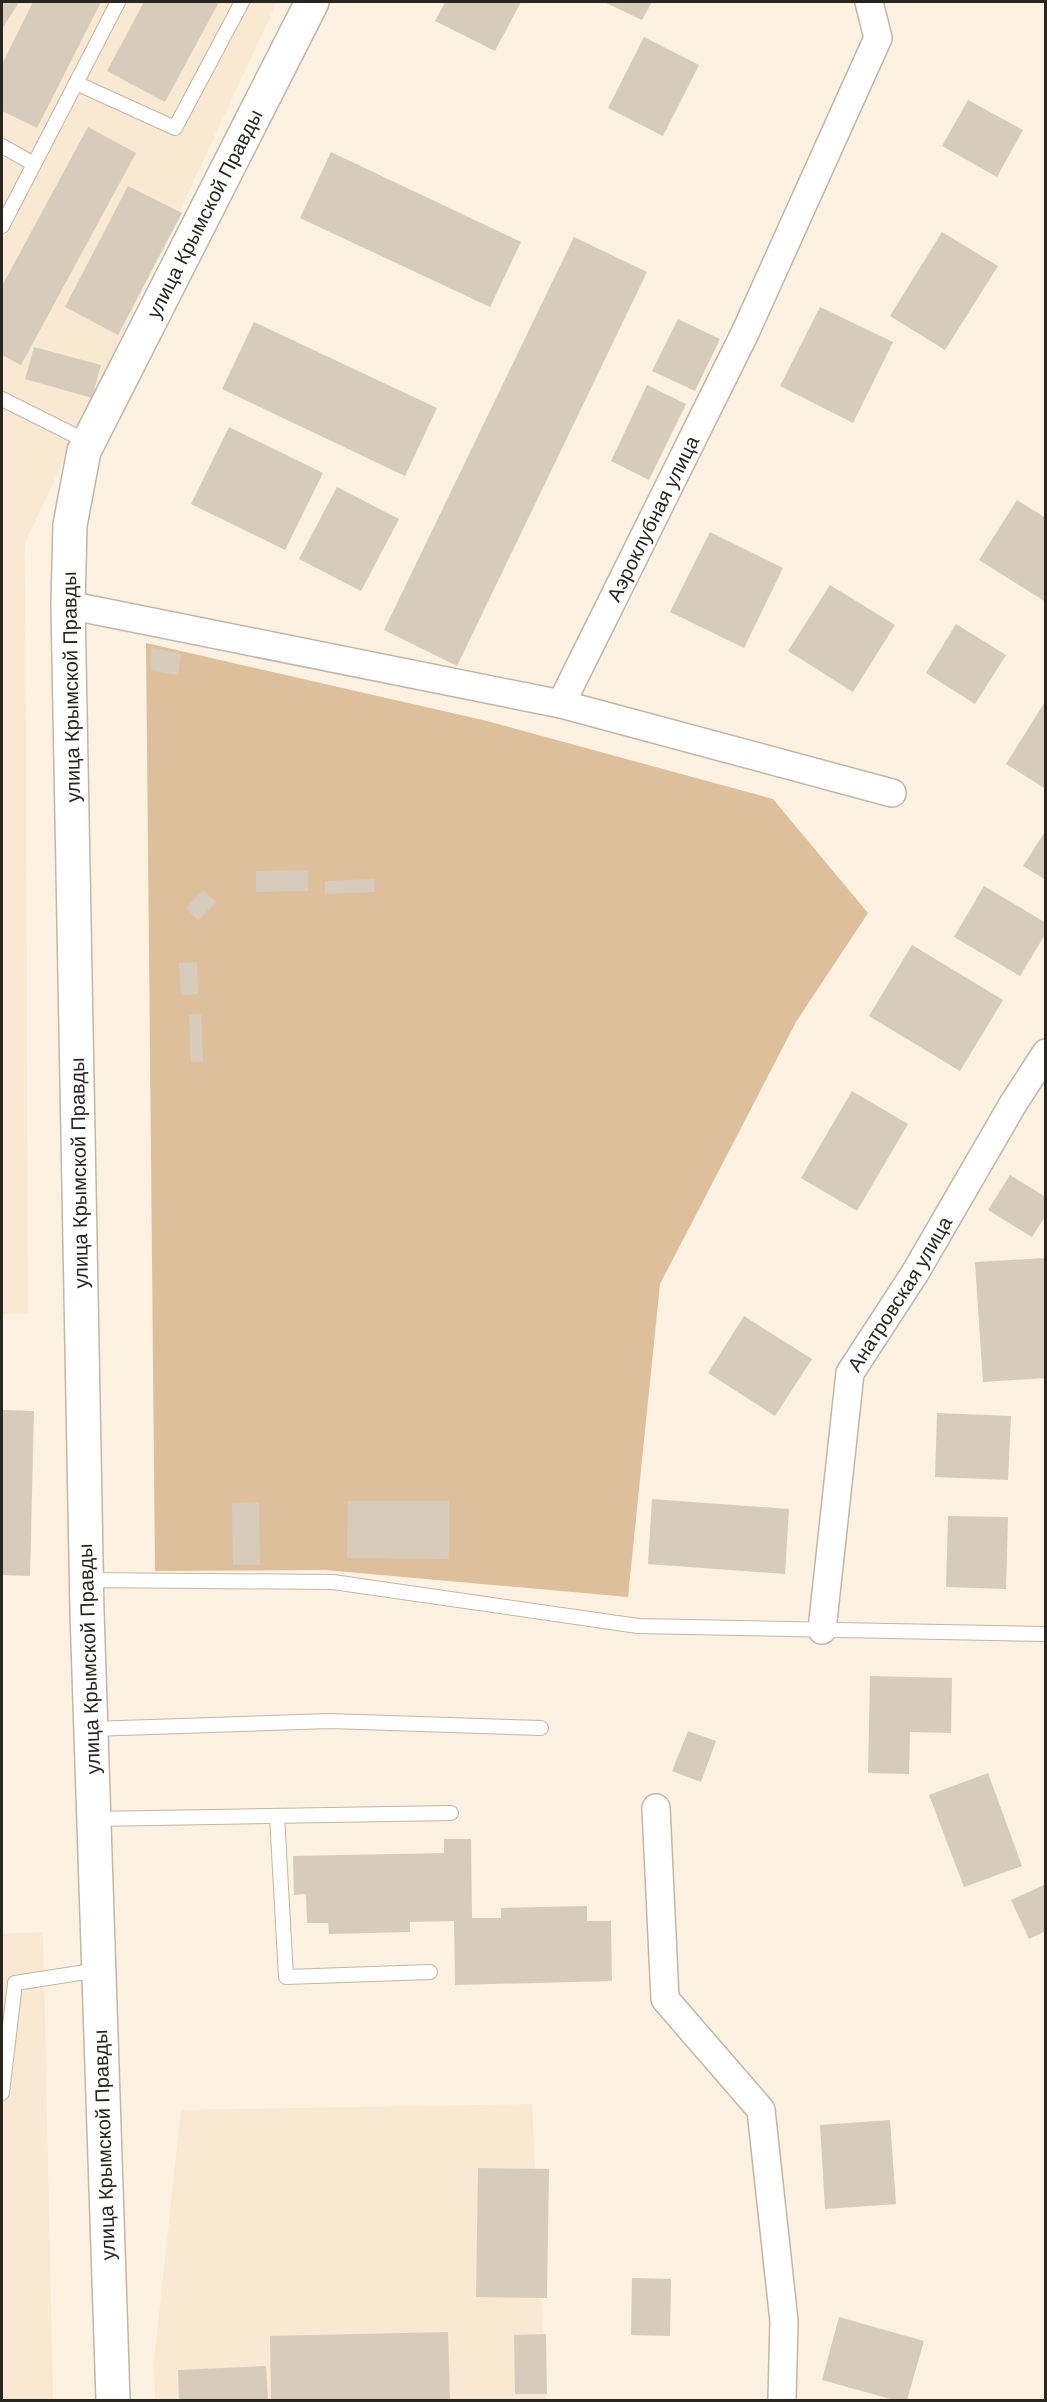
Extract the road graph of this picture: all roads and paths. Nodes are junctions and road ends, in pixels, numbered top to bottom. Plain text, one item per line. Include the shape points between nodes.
1 (118, 2) edge
2 (242, 2) edge
3 (312, 2) edge
4 (869, 2) edge
5 (76, 83) junction
6 (2, 146) edge
7 (34, 164) junction
8 (2, 226) edge
9 (2, 399) edge
10 (88, 442) junction
11 (68, 605) junction
12 (561, 704) junction
13 (892, 794) dead end
14 (1046, 1053) edge
15 (86, 1580) junction
16 (822, 1630) junction
17 (1046, 1634) edge
18 (541, 1728) dead end
19 (91, 1729) junction
20 (656, 1808) dead end
21 (451, 1813) dead end
22 (277, 1816) junction
23 (94, 1819) junction
24 (99, 1970) junction
25 (430, 1972) dead end
26 (2, 2093) edge
27 (113, 2400) edge
28 (782, 2400) edge

1 - 5 lane
2 - 5 lane via 175,128
3 - 10 street, улица Крымской Правды
4 - 12 street, Аэроклубная улица via 878,38 745,333
5 - 7 lane
6 - 7 lane
7 - 8 lane
9 - 10 lane
10 - 11 street, улица Крымской Правды via 69,525
11 - 12 street
11 - 15 street, улица Крымской Правды
12 - 13 street
14 - 16 street, Анатровская улица via 915,1273 850,1373
15 - 16 lane via 333,1582 638,1626
15 - 19 street, улица Крымской Правды
16 - 17 lane
18 - 19 lane via 330,1720
19 - 23 street, улица Крымской Правды
20 - 28 street via 665,1999 761,2110 784,2321
21 - 22 lane
22 - 23 lane
22 - 25 lane via 286,1977
23 - 24 street, улица Крымской Правды
24 - 26 lane via 15,1983
24 - 27 street, улица Крымской Правды

